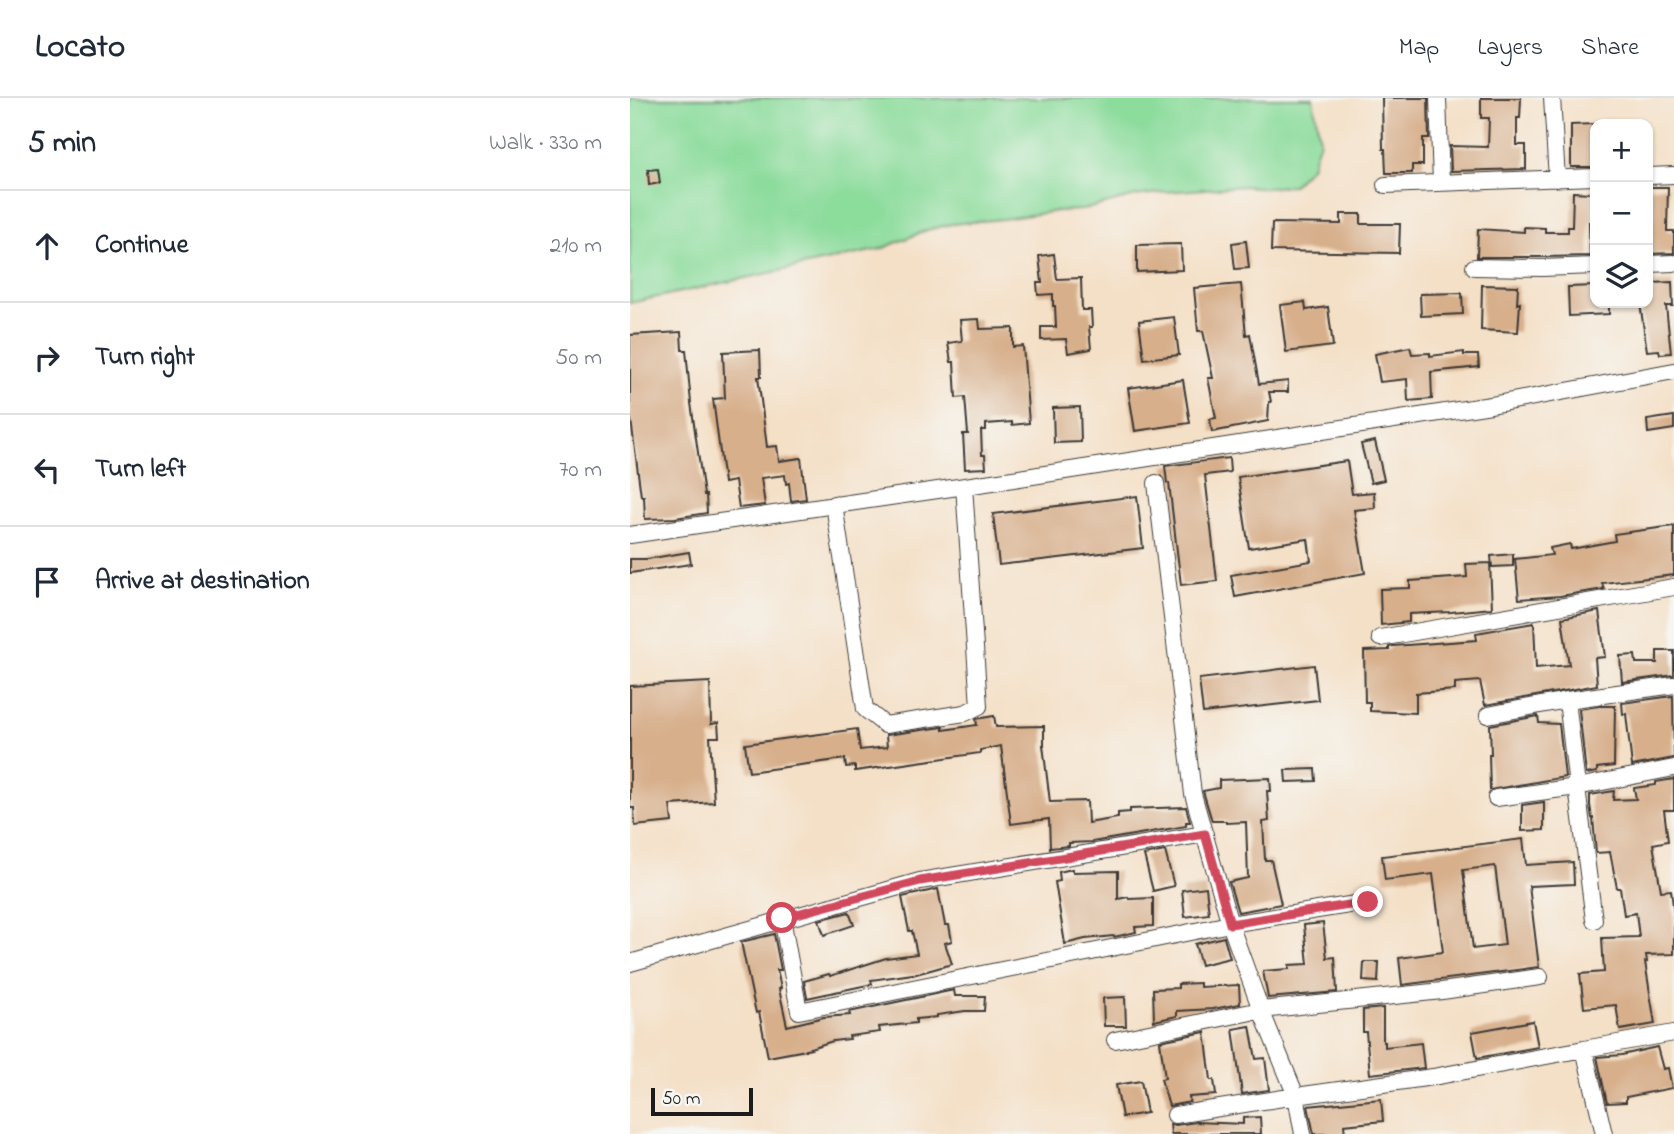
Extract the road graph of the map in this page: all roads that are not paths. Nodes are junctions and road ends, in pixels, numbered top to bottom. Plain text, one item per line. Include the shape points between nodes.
1 (1438, 98) edge
2 (1552, 98) edge
3 (1674, 175) edge
4 (1653, 176) edge
5 (1590, 177) edge
6 (1558, 179) junction
7 (1441, 183) junction
8 (1385, 185) dead end
9 (1674, 263) edge
10 (1653, 264) edge
11 (1590, 266) edge
12 (1474, 267) dead end
13 (1674, 371) edge
14 (1156, 483) dead end
15 (964, 486) junction
16 (834, 504) junction
17 (630, 535) edge
18 (1674, 587) edge
19 (1380, 638) dead end
20 (1674, 685) edge
21 (1567, 700) junction
22 (1488, 715) dead end
23 (1674, 768) edge
24 (1577, 787) junction
25 (1496, 799) dead end
26 (1205, 834) junction
27 (1368, 902) dead end
28 (782, 918) junction
29 (1594, 920) dead end
30 (1230, 924) junction
31 (630, 963) edge
32 (1539, 977) dead end
33 (1261, 1010) junction
34 (1674, 1033) edge
35 (1115, 1040) dead end
36 (1584, 1049) junction
37 (1296, 1096) junction
38 (1175, 1115) dead end
39 (1304, 1134) edge
40 (1604, 1134) edge

1 - 7 street
2 - 6 street
3 - 4 street
5 - 6 street
6 - 7 street
7 - 8 street
9 - 10 street
11 - 12 street
13 - 15 street via 1491,405
14 - 26 street via 1193,794
15 - 16 street
15 - 16 street via 979,706 965,713 885,724 865,709
16 - 17 street
18 - 19 street
20 - 21 street
21 - 22 street
21 - 24 street
23 - 24 street
24 - 25 street
24 - 29 street
26 - 28 street via 920,881
26 - 30 street
27 - 30 street
28 - 30 street via 799,1011
28 - 31 street
30 - 33 street
32 - 33 street
33 - 35 street
33 - 37 street
34 - 36 street
36 - 37 street
36 - 40 street
37 - 38 street
37 - 39 street

